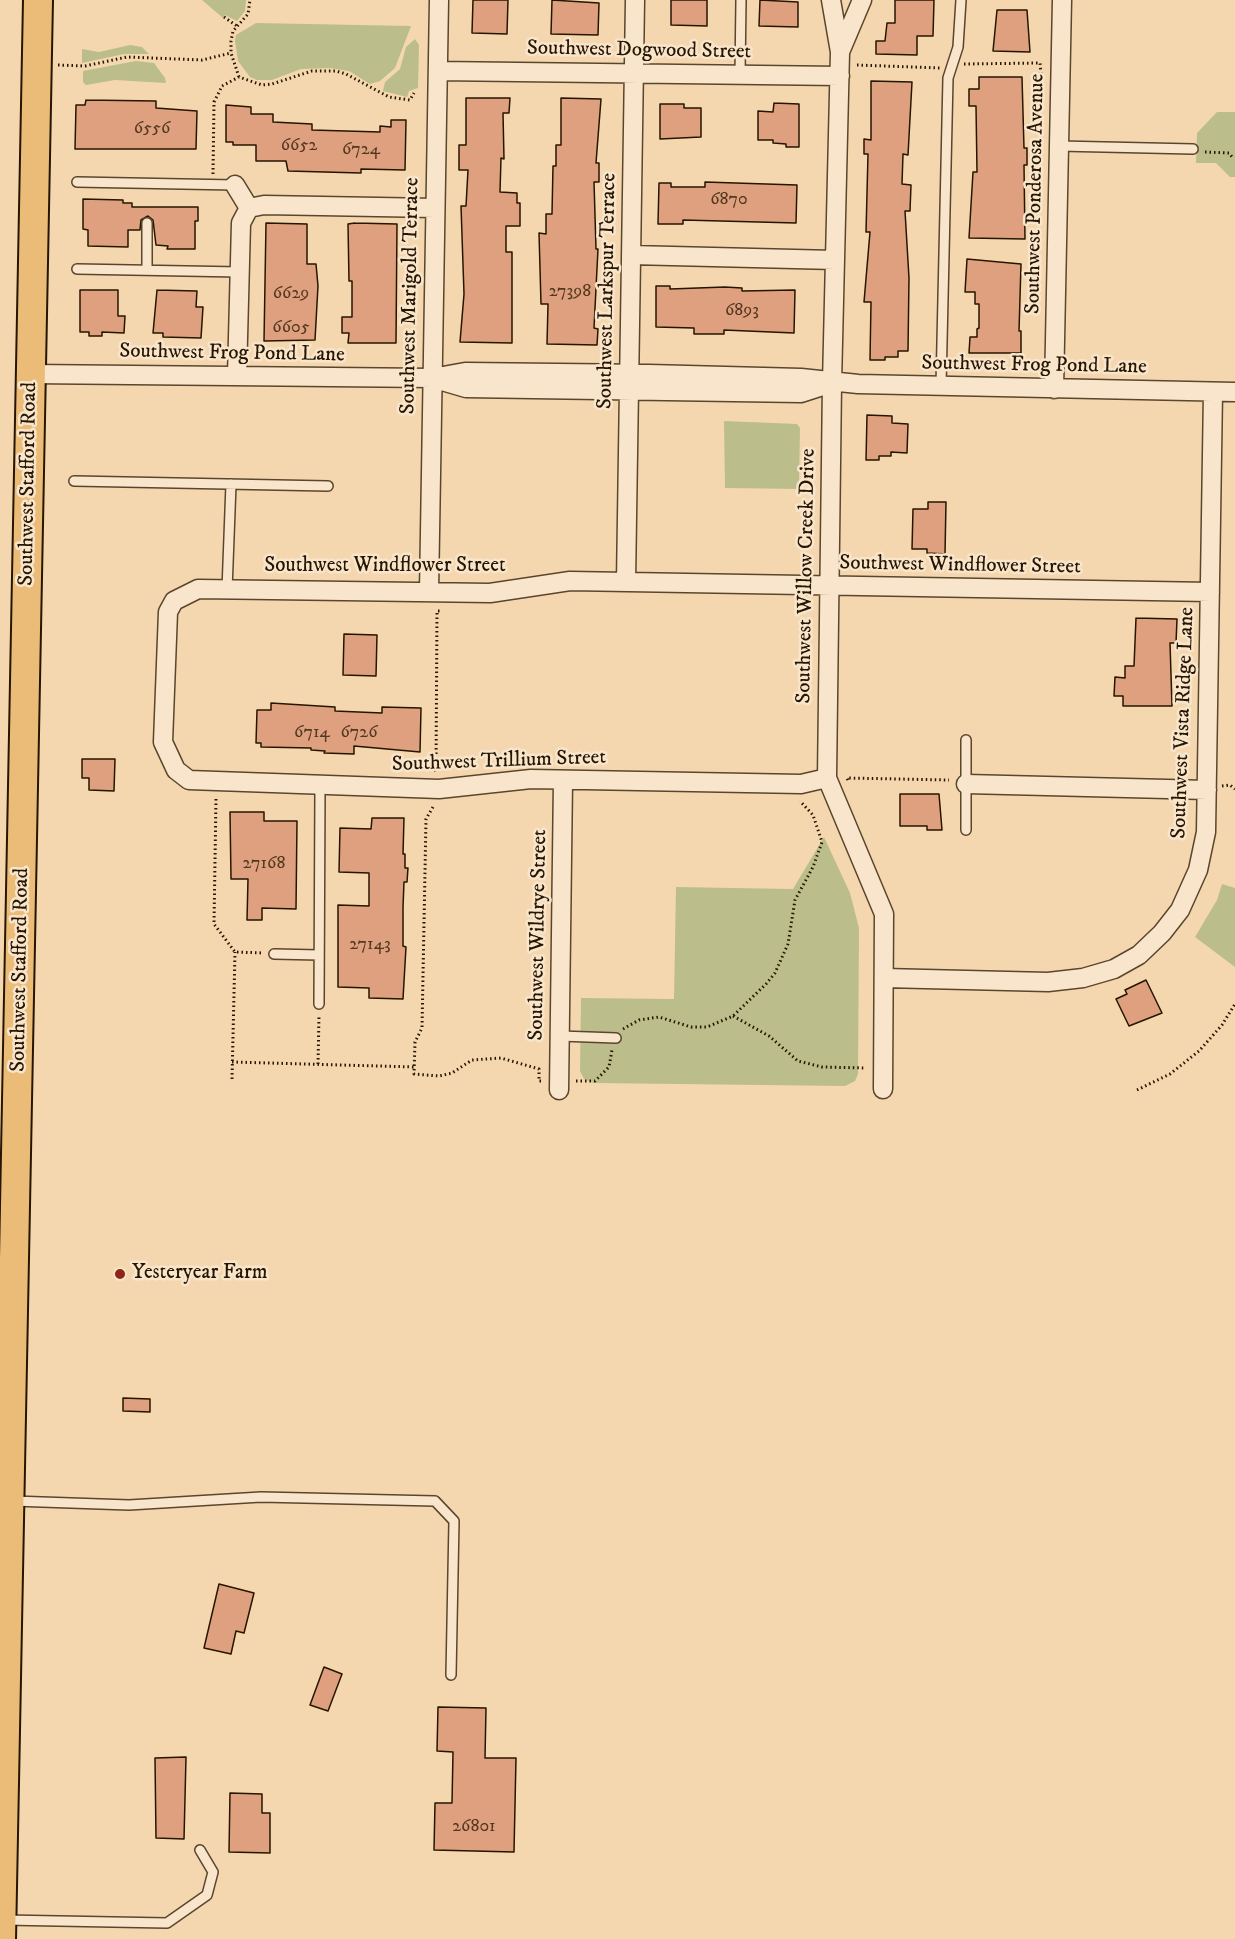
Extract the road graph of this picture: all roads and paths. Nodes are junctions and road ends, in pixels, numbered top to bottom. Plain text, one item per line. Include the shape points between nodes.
1 (38, 0) edge
2 (250, 0) edge
3 (439, 0) edge
4 (635, 0) edge
5 (741, 0) edge
6 (831, 0) edge
7 (862, 0) edge
8 (961, 0) edge
9 (1062, 0) edge
10 (224, 17) dead end
11 (237, 26) junction
12 (840, 52) junction
13 (231, 53) junction
14 (37, 64) junction
15 (438, 71) junction
16 (634, 73) junction
17 (740, 75) junction
18 (840, 76) junction
19 (239, 77) junction
20 (414, 93) dead end
21 (1059, 146) junction
22 (1194, 149) dead end
23 (1204, 152) dead end
24 (1233, 158) dead end
25 (77, 182) dead end
26 (213, 184) junction
27 (235, 185) joint
28 (249, 208) junction
29 (435, 208) junction
30 (147, 223) dead end
31 (631, 255) junction
32 (835, 260) junction
33 (77, 269) dead end
34 (147, 270) junction
35 (240, 272) junction
36 (31, 374) junction
37 (237, 376) junction
38 (432, 378) junction
39 (628, 382) junction
40 (832, 383) junction
41 (941, 386) junction
42 (1054, 389) junction
43 (1213, 392) junction
44 (1235, 392) edge
45 (74, 481) dead end
46 (231, 484) junction
47 (328, 486) dead end
48 (626, 582) junction
49 (829, 586) junction
50 (227, 590) junction
51 (429, 592) junction
52 (1210, 592) junction
53 (446, 611) dead end
54 (966, 740) dead end
55 (176, 770) joint
56 (826, 778) junction
57 (563, 780) junction
58 (966, 782) junction
59 (217, 783) junction
60 (320, 786) junction
61 (413, 789) junction
62 (851, 789) dead end
63 (1207, 790) junction
64 (795, 801) dead end
65 (966, 830) dead end
66 (235, 952) junction
67 (274, 954) joint
68 (319, 955) junction
69 (884, 978) junction
70 (319, 1004) joint
71 (1235, 1004) edge
72 (733, 1016) junction
73 (560, 1036) junction
74 (616, 1038) junction
75 (232, 1062) junction
76 (318, 1064) junction
77 (414, 1067) junction
78 (884, 1069) junction
79 (232, 1079) dead end
80 (559, 1086) junction
81 (883, 1089) dead end
82 (1137, 1090) dead end
83 (9, 1091) edge
84 (10, 1501) junction
85 (451, 1675) dead end
86 (200, 1850) dead end
87 (2, 1929) edge

1 - 14 main road, Southwest Stafford Road
2 - 11 path via 248,14
3 - 15 street, Southwest Marigold Terrace
4 - 16 street, Southwest Larkspur Terrace
5 - 17 lane
6 - 12 street, Southwest Willow Creek Drive
7 - 12 street, Southwest Willow Creek Drive
8 - 41 lane via 958,47 948,78
9 - 21 street, Southwest Ponderosa Avenue
10 - 11 path
11 - 13 path
12 - 18 street, Southwest Willow Creek Drive
13 - 14 path via 202,60 140,57 85,66
13 - 19 path
14 - 36 main road, Southwest Stafford Road
15 - 16 street, Southwest Dogwood Street
15 - 29 street, Southwest Marigold Terrace
16 - 17 street, Southwest Dogwood Street
16 - 31 street, Southwest Larkspur Terrace
17 - 18 street, Southwest Dogwood Street
18 - 32 street, Southwest Willow Creek Drive
19 - 20 path via 262,85 312,71 336,71 388,98 410,99
19 - 26 path via 222,86 214,102
21 - 22 lane
21 - 42 street, Southwest Ponderosa Avenue
23 - 24 path via 1229,153
25 - 26 lane
26 - 27 lane
27 - 28 street
28 - 29 street
28 - 35 street via 241,224
29 - 38 street, Southwest Marigold Terrace
30 - 34 lane
31 - 32 street
31 - 39 street, Southwest Larkspur Terrace
32 - 40 street, Southwest Willow Creek Drive
33 - 34 lane
34 - 35 lane
35 - 37 street
36 - 37 street, Southwest Frog Pond Lane
36 - 83 main road, Southwest Stafford Road
37 - 38 street, Southwest Frog Pond Lane
38 - 39 street, Southwest Frog Pond Lane via 465,372
38 - 51 street, Southwest Marigold Terrace
39 - 40 street, Southwest Frog Pond Lane via 801,393
39 - 48 street, Southwest Larkspur Terrace
40 - 41 street, Southwest Frog Pond Lane
40 - 49 street, Southwest Willow Creek Drive
41 - 42 street, Southwest Frog Pond Lane
42 - 43 street, Southwest Frog Pond Lane
43 - 44 street, Southwest Frog Pond Lane
43 - 52 street, Southwest Vista Ridge Lane
45 - 46 lane
46 - 47 lane
46 - 50 lane
48 - 49 street, Southwest Windflower Street
48 - 51 street, Southwest Windflower Street via 552,582 490,593
49 - 52 street, Southwest Windflower Street
49 - 56 street, Southwest Willow Creek Drive
50 - 51 street, Southwest Windflower Street
50 - 55 street, Southwest Windflower Street via 185,593 174,601 166,625 163,742
52 - 63 street, Southwest Vista Ridge Lane
53 - 61 path via 437,611 436,770 414,770
54 - 58 lane
55 - 59 street, Southwest Trillium Street via 189,780
56 - 57 street, Southwest Trillium Street via 801,784
56 - 69 street, Southwest Willow Creek Drive via 880,900 885,922
57 - 61 street, Southwest Trillium Street
57 - 73 street, Southwest Wildrye Street
58 - 62 path via 847,778
58 - 63 street
58 - 65 lane
59 - 60 street, Southwest Trillium Street
59 - 66 path via 214,924
60 - 61 street, Southwest Trillium Street
60 - 68 lane
61 - 77 path via 413,807 434,807 426,819 422,1028 415,1042
63 - 69 street, Southwest Vista Ridge Lane via 1206,832 1193,885 1180,910 1139,954 1104,972 1048,982
64 - 72 path via 801,801 813,815 822,842 797,893 788,944 775,973
66 - 67 path
66 - 75 path
67 - 68 lane
68 - 70 lane
69 - 78 street, Southwest Willow Creek Drive
70 - 76 path
71 - 82 path via 1199,1051 1170,1074
72 - 74 path via 707,1027 649,1018 632,1023
72 - 78 path via 809,1065
73 - 74 lane
73 - 80 street, Southwest Wildrye Street
74 - 80 path via 609,1067 595,1081
75 - 76 path
75 - 79 path
76 - 77 path
77 - 80 path via 414,1074 439,1076 472,1060 501,1058 539,1069 539,1081
78 - 81 street, Southwest Willow Creek Drive
83 - 84 main road, Southwest Stafford Road
84 - 85 lane via 129,1504 261,1497 435,1501 454,1521
84 - 87 main road, Southwest Stafford Road
86 - 87 lane via 213,1872 207,1895 167,1923

